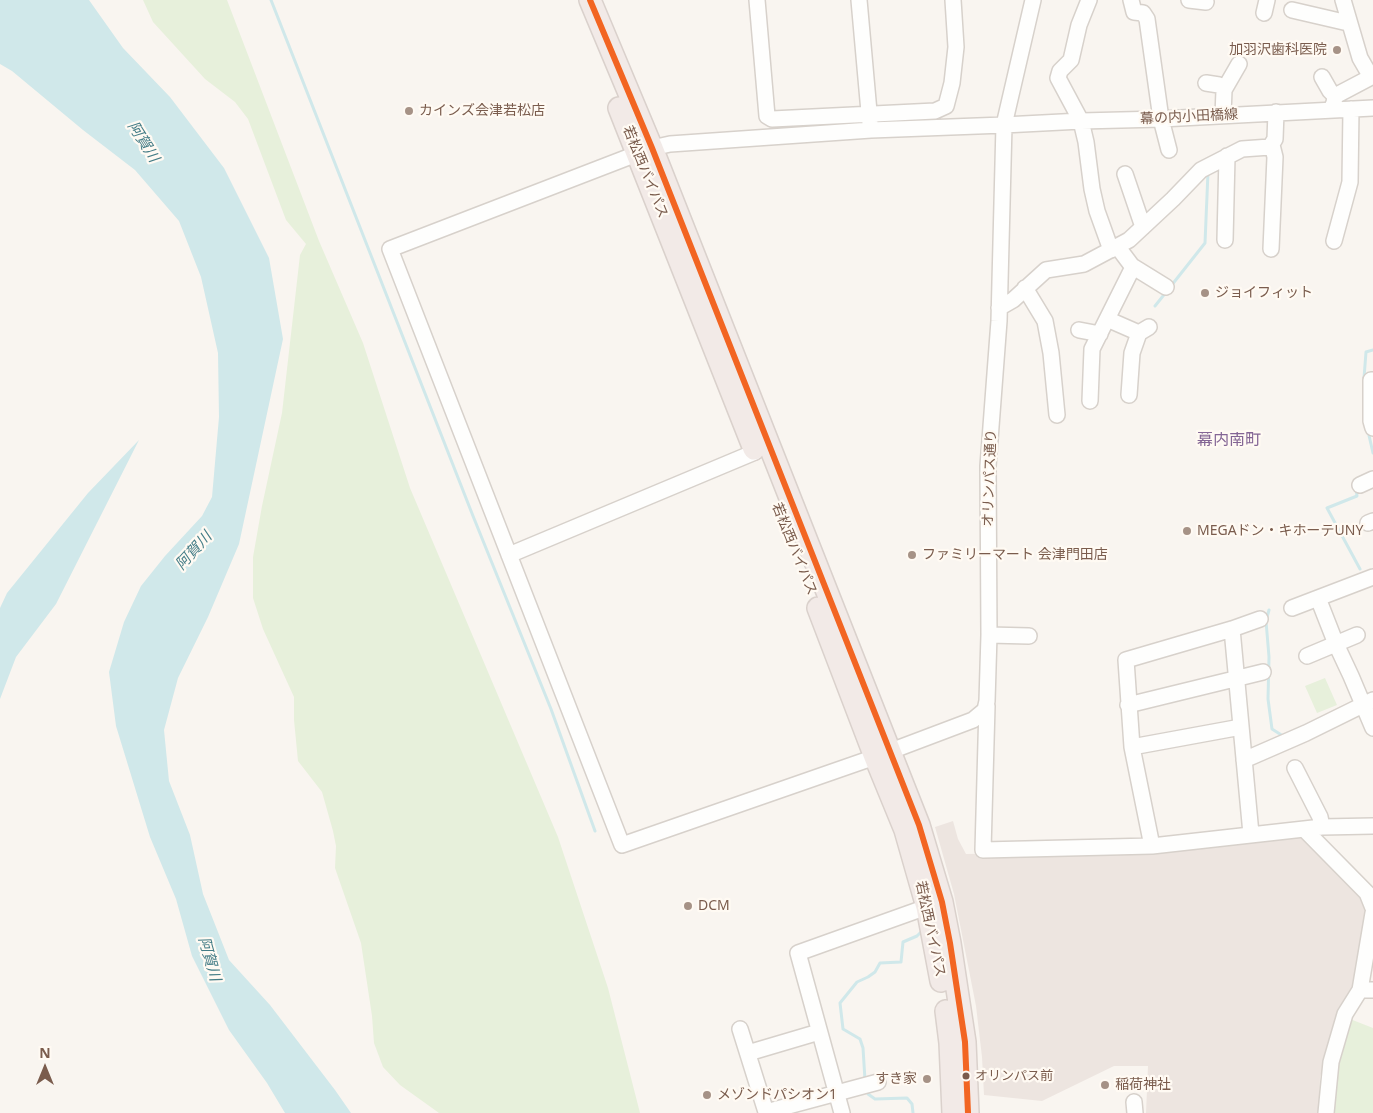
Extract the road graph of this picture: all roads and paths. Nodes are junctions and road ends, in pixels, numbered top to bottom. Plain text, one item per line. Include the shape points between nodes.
1 (575, 0) edge
2 (590, 0) edge
3 (757, 0) edge
4 (859, 0) edge
5 (953, 0) edge
6 (1033, 0) edge
7 (1089, 0) edge
8 (1131, 0) edge
9 (1189, 0) edge
10 (1343, 0) edge
11 (1206, 2) dead end
12 (1292, 10) dead end
13 (1348, 22) junction
14 (1239, 64) dead end
15 (1322, 77) dead end
16 (1372, 77) edge
17 (1206, 83) dead end
18 (1225, 87) junction
19 (1333, 102) junction
20 (1373, 108) edge
21 (1351, 109) junction
22 (1276, 112) junction
23 (870, 113) junction
24 (1223, 115) junction
25 (1161, 119) junction
26 (1080, 121) junction
27 (1004, 125) junction
28 (871, 130) junction
29 (1272, 145) junction
30 (1169, 150) dead end
31 (645, 151) junction
32 (1227, 156) junction
33 (1125, 174) dead end
34 (1143, 227) junction
35 (1225, 240) dead end
36 (1334, 241) dead end
37 (1114, 248) junction
38 (1271, 249) dead end
39 (1133, 267) junction
40 (1166, 287) dead end
41 (1025, 288) junction
42 (999, 308) junction
43 (1107, 319) junction
44 (1079, 330) dead end
45 (1100, 334) junction
46 (1373, 380) edge
47 (1129, 394) dead end
48 (1090, 401) dead end
49 (1057, 415) dead end
50 (1373, 428) edge
51 (755, 452) junction
52 (509, 555) junction
53 (1373, 577) edge
54 (1318, 598) junction
55 (1292, 608) dead end
56 (1260, 619) dead end
57 (1232, 629) junction
58 (989, 635) junction
59 (1357, 635) dead end
60 (1029, 636) dead end
61 (1336, 644) junction
62 (1306, 656) dead end
63 (1263, 672) dead end
64 (1237, 679) junction
65 (1369, 703) edge
66 (1128, 705) junction
67 (987, 706) junction
68 (1241, 727) junction
69 (1373, 728) edge
70 (1132, 747) junction
71 (883, 754) junction
72 (1244, 760) junction
73 (1296, 768) dead end
74 (1373, 826) edge
75 (1322, 827) junction
76 (1304, 829) junction
77 (1252, 834) junction
78 (1152, 846) junction
79 (1373, 882) edge
80 (1358, 883) junction
81 (934, 904) junction
82 (1373, 908) edge
83 (1373, 913) edge
84 (1371, 936) edge
85 (1367, 990) edge
86 (740, 1028) dead end
87 (820, 1032) junction
88 (748, 1053) junction
89 (870, 1084) dead end
90 (836, 1094) junction
91 (765, 1113) edge
92 (842, 1113) edge
93 (953, 1113) edge
94 (968, 1113) edge
95 (1326, 1113) edge

1 - 31 highway, 若松西バイパス
2 - 31 highway, 若松西バイパス
3 - 23 street via 767,116 772,119
4 - 23 street
5 - 23 street via 956,47 946,106 935,111
6 - 27 street, オリンパス通り
7 - 26 street via 1071,60 1058,78
8 - 25 street via 1134,12 1143,13 1147,19
9 - 11 street
10 - 13 street
12 - 13 street
13 - 16 street via 1360,58
14 - 18 street
15 - 19 street
16 - 19 street
17 - 18 street
18 - 24 street
19 - 21 street, 幕の内小田橋線
19 - 22 street, 幕の内小田橋線
20 - 21 street, 幕の内小田橋線
21 - 36 street via 1350,182
22 - 24 street, 幕の内小田橋線
22 - 29 street via 1276,137
23 - 28 street
24 - 25 street, 幕の内小田橋線
25 - 26 street, 幕の内小田橋線
25 - 30 street
26 - 27 street, 幕の内小田橋線
26 - 37 street via 1097,211
27 - 28 street, 幕の内小田橋線
27 - 42 street, オリンパス通り
28 - 31 street, 幕の内小田橋線 via 670,144
29 - 32 street via 1242,149
29 - 38 street via 1275,157
31 - 51 highway, 若松西バイパス
31 - 52 street, 幕の内小田橋線 via 390,249
31 - 71 highway, 若松西バイパス
32 - 34 street via 1201,170
32 - 35 street
33 - 34 street
34 - 37 street
37 - 39 street
37 - 41 street via 1084,264 1046,270
39 - 40 street
39 - 43 street
41 - 42 street
41 - 49 street via 1045,321
42 - 58 street, オリンパス通り via 988,466
43 - 45 street
43 - 47 street via 1144,330 1132,353
44 - 45 street
45 - 48 street via 1092,349
46 - 50 street
51 - 52 street
51 - 71 highway, 若松西バイパス via 812,593
52 - 71 street via 622,845
53 - 54 street
54 - 55 street
54 - 61 street
56 - 57 street
57 - 64 street
57 - 66 street via 1126,660
58 - 60 street
58 - 67 street, オリンパス通り
59 - 61 street
61 - 62 street
61 - 65 street
63 - 64 street
64 - 66 street
64 - 68 street
65 - 69 street
65 - 72 street
66 - 70 street
67 - 71 street via 973,720
67 - 78 street, オリンパス通り via 983,850
68 - 70 street
68 - 72 street
70 - 78 street
71 - 81 highway, 若松西バイパス via 919,825
72 - 77 street
73 - 75 street via 1320,816
74 - 75 street
75 - 76 street
76 - 77 street
76 - 80 street
77 - 78 street
79 - 80 street
80 - 82 street via 1367,893
81 - 87 street via 798,953
81 - 93 highway, 若松西バイパス via 950,1043
81 - 94 highway, 若松西バイパス via 950,943 965,1042
83 - 84 street
84 - 85 street
85 - 95 street via 1345,1014 1331,1062
86 - 88 street
87 - 88 street
87 - 90 street
88 - 91 street
89 - 90 street
90 - 91 street
90 - 92 street

